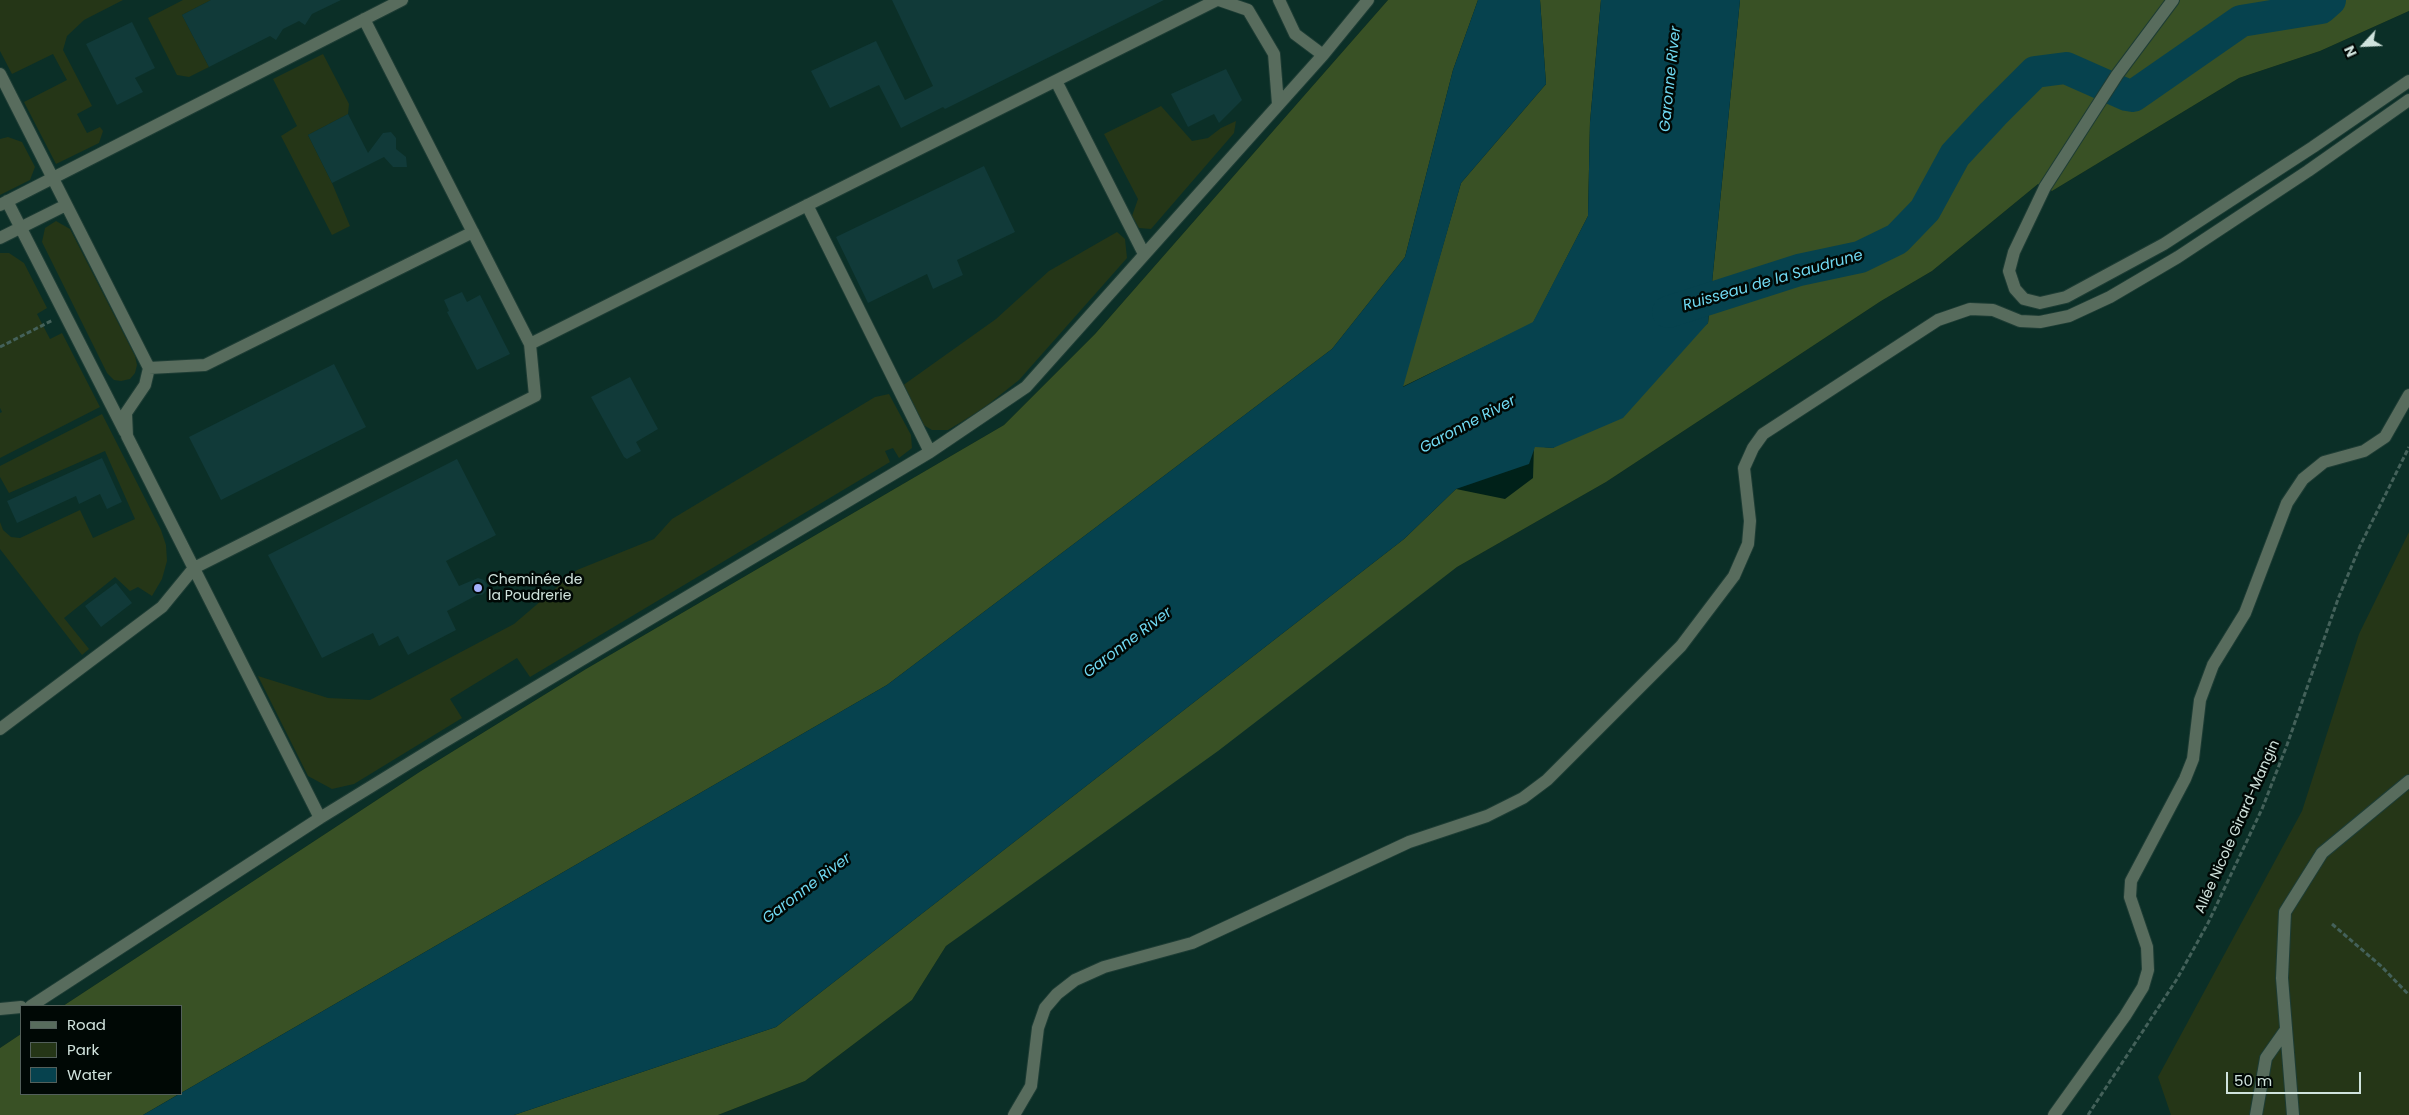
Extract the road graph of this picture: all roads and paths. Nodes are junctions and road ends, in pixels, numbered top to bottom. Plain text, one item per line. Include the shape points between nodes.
1 (402, 0) edge
2 (1218, 0) edge
3 (1279, 0) edge
4 (1368, 0) edge
5 (2173, 0) edge
6 (364, 19) junction
7 (1323, 55) junction
8 (0, 74) edge
9 (1056, 80) junction
10 (2409, 81) edge
11 (2409, 100) edge
12 (1278, 104) junction
13 (52, 178) junction
14 (4, 203) edge
15 (66, 205) junction
16 (807, 205) junction
17 (20, 228) junction
18 (473, 232) junction
19 (0, 238) edge
20 (1144, 254) junction
21 (64, 314) junction
22 (530, 344) junction
23 (0, 347) edge
24 (149, 368) junction
25 (2409, 395) edge
26 (127, 436) junction
27 (2409, 447) edge
28 (930, 452) junction
29 (194, 568) junction
30 (0, 729) edge
31 (2409, 781) edge
32 (320, 818) junction
33 (2332, 924) dead end
34 (2409, 995) edge
35 (33, 1005) edge
36 (20, 1007) edge
37 (0, 1010) edge
38 (2285, 1032) junction
39 (1014, 1115) edge
40 (2054, 1115) edge
41 (2088, 1115) edge
42 (2256, 1115) edge
43 (2293, 1115) edge

1 - 6 lane
2 - 9 lane
2 - 12 lane via 1248,10 1274,54
3 - 7 lane via 1295,34
4 - 7 lane
5 - 10 lane via 2117,75 2052,175 2014,252 2009,271 2015,289 2024,299 2040,303 2066,297 2164,244
6 - 13 lane
6 - 18 lane
7 - 12 lane
8 - 13 lane
9 - 16 lane
9 - 20 lane
11 - 39 lane via 2251,209 2110,297 2069,316 2040,322 2020,322 1993,310 1970,309 1938,320 1763,434 1744,468 1750,522 1748,544 1734,576 1681,646 1547,780 1522,798 1487,816 1409,842 1192,943 1104,967 1076,980 1045,1008 1038,1028 1031,1086
12 - 20 lane
13 - 14 lane
13 - 15 lane
14 - 17 lane
15 - 17 lane
15 - 24 lane
16 - 22 lane
16 - 28 lane
17 - 19 lane
17 - 21 lane
18 - 22 lane
18 - 24 lane via 206,365
20 - 28 lane via 1026,387
21 - 23 path
21 - 26 lane
22 - 29 lane via 535,396
24 - 26 lane via 145,385 126,413
25 - 40 lane via 2385,437 2364,451 2324,462 2303,479 2287,503 2245,613 2213,665 2200,700 2193,759 2185,780 2131,881 2130,897 2147,947 2148,970 2143,987
26 - 29 lane
27 - 41 path, Allée Nicole Girard-Mangin via 2360,546 2262,809 2208,923 2177,979
28 - 32 lane
29 - 30 lane via 162,607
29 - 32 lane
31 - 38 lane via 2322,853 2285,912 2282,978
32 - 35 lane
33 - 34 path
36 - 37 lane
38 - 42 lane via 2266,1058
38 - 43 lane

